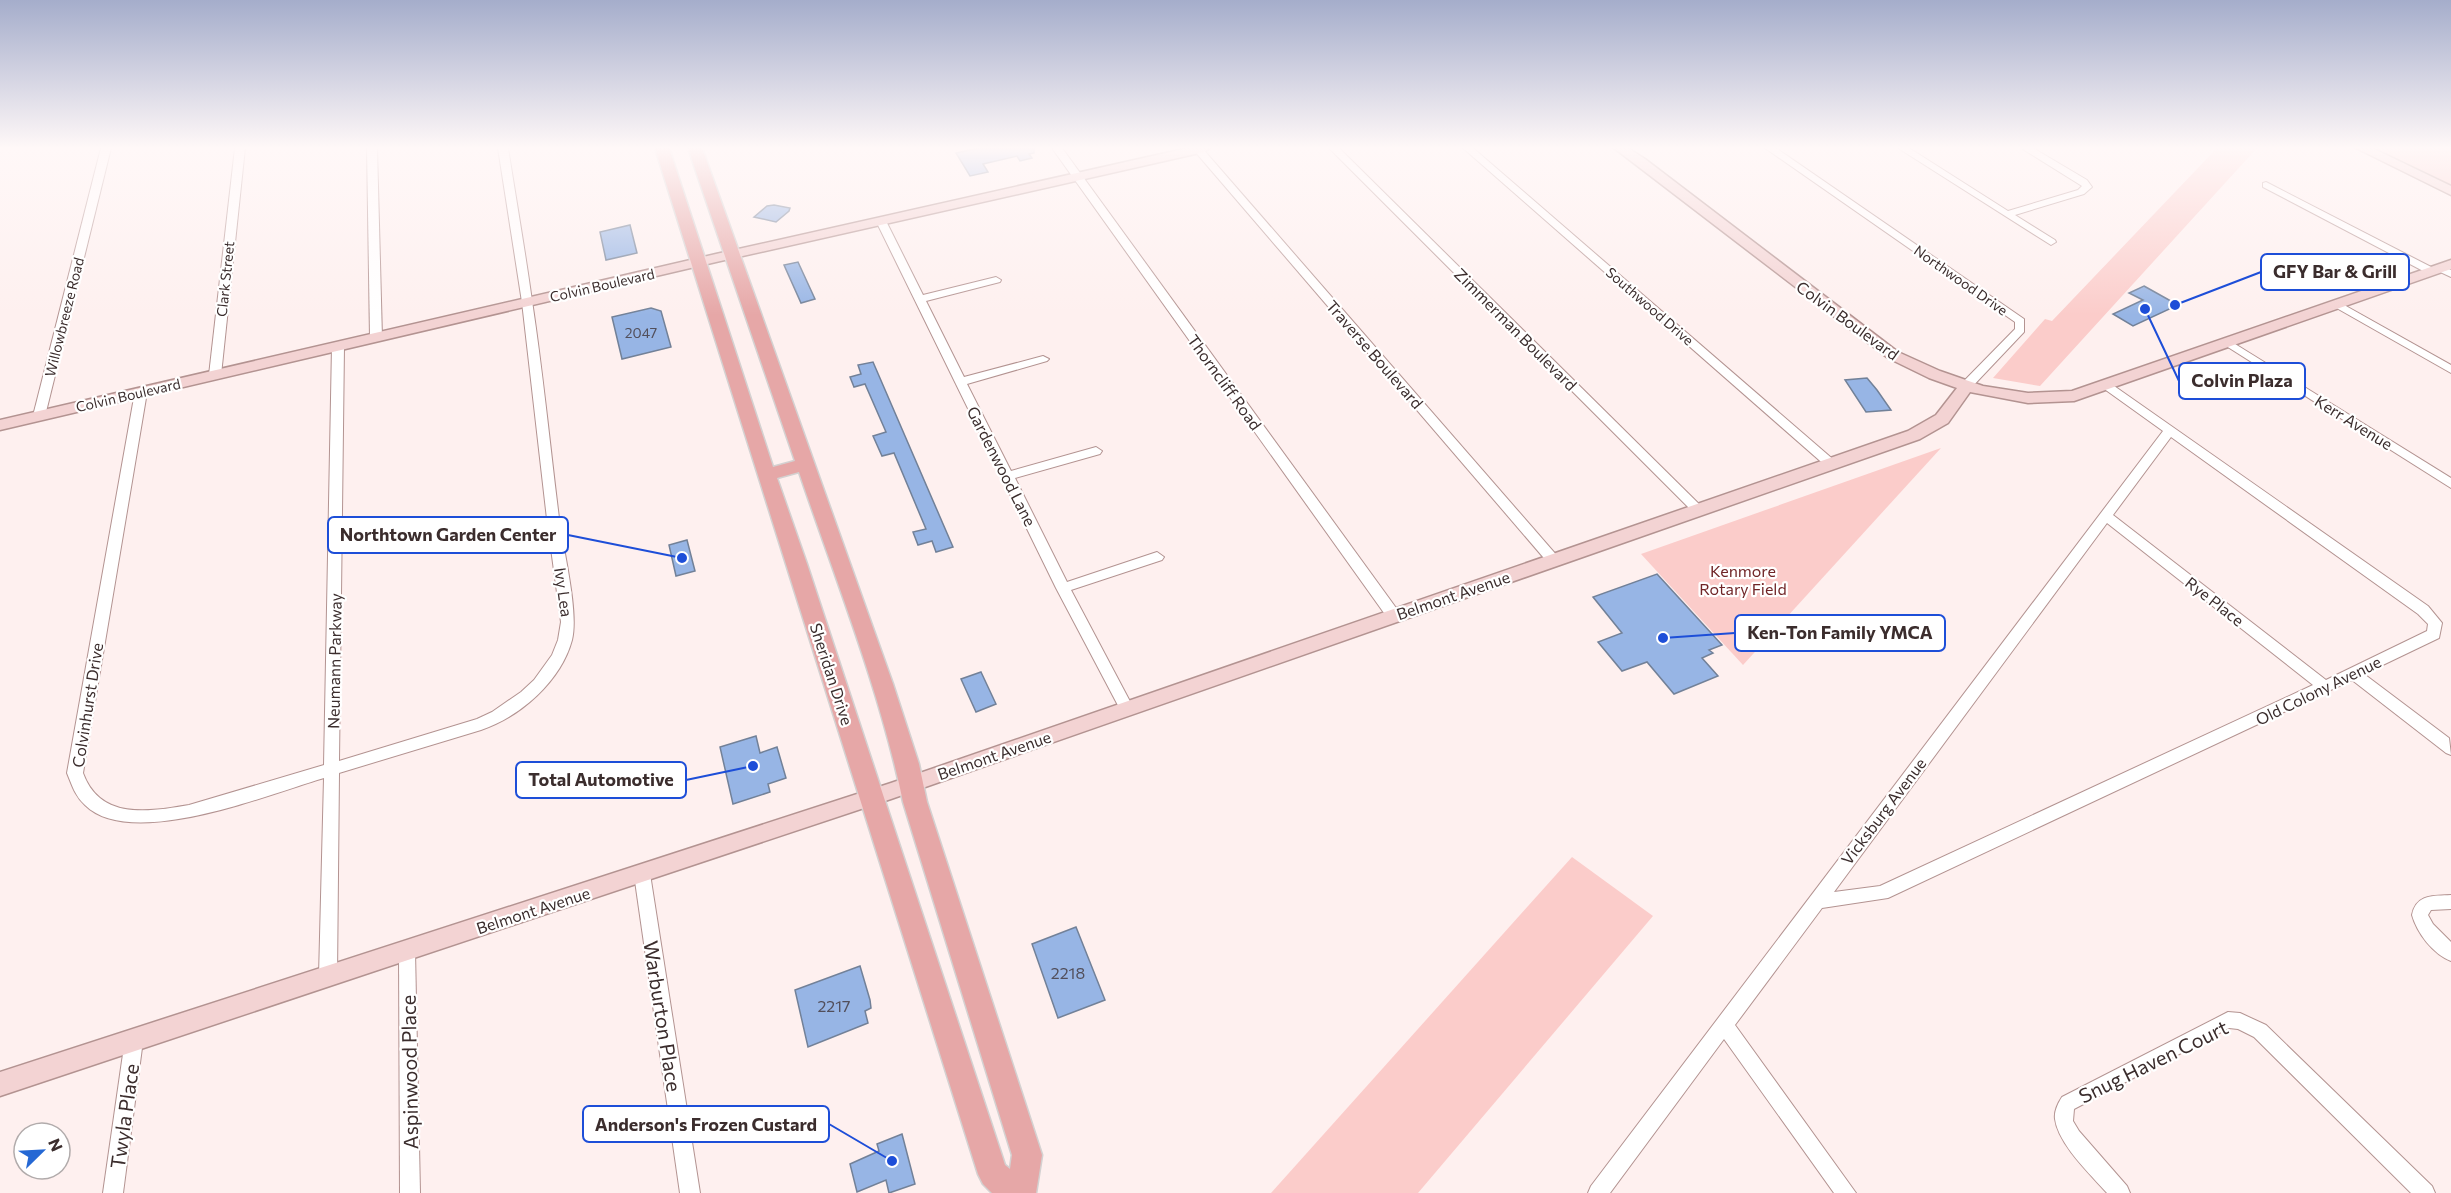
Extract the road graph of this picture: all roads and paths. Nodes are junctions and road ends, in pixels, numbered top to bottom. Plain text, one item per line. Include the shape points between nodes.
1 (92, 204) edge
2 (234, 204) edge
3 (373, 204) edge
4 (512, 204) edge
5 (680, 204) edge
6 (715, 204) edge
7 (957, 204) edge
8 (1098, 204) edge
9 (1248, 204) edge
10 (1390, 204) edge
11 (1532, 204) edge
12 (1694, 204) edge
13 (1850, 204) edge
14 (1991, 204) edge
15 (2040, 204) edge
16 (2305, 204) edge
17 (2007, 214) junction
18 (881, 221) junction
19 (2051, 242) dead end
20 (733, 254) junction
21 (698, 262) junction
22 (2443, 270) edge
23 (996, 280) dead end
24 (919, 299) junction
25 (527, 302) junction
26 (2337, 304) junction
27 (376, 338) junction
28 (2227, 342) junction
29 (338, 346) junction
30 (1043, 359) dead end
31 (2451, 370) edge
32 (215, 375) junction
33 (960, 382) junction
34 (2107, 385) junction
35 (1966, 386) junction
36 (141, 392) junction
37 (39, 416) junction
38 (0, 425) edge
39 (2170, 429) junction
40 (1096, 451) dead end
41 (1831, 464) junction
42 (806, 465) junction
43 (766, 475) junction
44 (1007, 476) junction
45 (2451, 484) edge
46 (1698, 510) junction
47 (2105, 515) junction
48 (1157, 557) dead end
49 (1554, 561) junction
50 (1063, 588) junction
51 (1394, 616) junction
52 (2354, 673) junction
53 (2325, 687) junction
54 (1127, 709) junction
55 (2451, 749) edge
56 (332, 769) junction
57 (912, 784) junction
58 (871, 798) junction
59 (642, 874) junction
60 (1816, 901) junction
61 (2451, 902) edge
62 (407, 951) junction
63 (2451, 953) edge
64 (328, 976) junction
65 (1724, 1024) junction
66 (134, 1040) junction
67 (0, 1084) edge
68 (113, 1193) edge
69 (410, 1193) edge
70 (690, 1193) edge
71 (1014, 1193) edge
72 (1021, 1193) edge
73 (1598, 1193) edge
74 (1846, 1193) edge
75 (2120, 1193) edge
76 (2425, 1193) edge

1 - 37 street, Willowbreeze Road
2 - 32 street, Clark Street
3 - 27 street
4 - 25 street, Ivy Lea
5 - 21 main road, Sheridan Drive
6 - 20 main road
7 - 18 street, Colvin Boulevard
8 - 51 street, Thorncliff Road
9 - 49 street, Traverse Boulevard
10 - 46 street, Zimmerman Boulevard
11 - 41 street, Southwood Drive
12 - 35 street, Colvin Boulevard via 1879,345 1920,368
13 - 35 street, Northwood Drive via 2020,321 2020,330
14 - 17 street
15 - 17 street
16 - 22 street
17 - 19 street
18 - 20 street, Colvin Boulevard
18 - 24 street, Gardenwood Lane
20 - 21 street, Colvin Boulevard
20 - 42 main road
21 - 25 street, Colvin Boulevard
21 - 43 main road, Sheridan Drive
22 - 26 street, Colvin Boulevard
23 - 24 street
24 - 33 street, Gardenwood Lane
25 - 27 street, Colvin Boulevard
25 - 56 street, Ivy Lea via 568,622 563,650 543,680 499,716
26 - 28 street, Colvin Boulevard
26 - 31 street
27 - 29 street, Colvin Boulevard
28 - 34 street, Colvin Boulevard
28 - 45 street, Kerr Avenue
29 - 32 street, Colvin Boulevard
29 - 56 street, Neumann Parkway
30 - 33 street
32 - 36 street, Colvin Boulevard
33 - 44 street, Gardenwood Lane
34 - 35 street, Colvin Boulevard via 2050,399
34 - 39 street, Old Colony Avenue
35 - 41 street, Belmont Avenue via 1935,425
36 - 37 street, Colvin Boulevard
36 - 56 street, Colvinhurst Drive via 75,773 77,785 98,808 113,814 163,817
37 - 38 street, Colvin Boulevard
39 - 47 street, Vicksburg Avenue
39 - 52 street, Old Colony Avenue via 2431,616 2434,634
40 - 44 street
41 - 46 street, Belmont Avenue
42 - 43 main road
42 - 57 main road
43 - 58 main road, Sheridan Drive
44 - 50 street, Gardenwood Lane
46 - 49 street, Belmont Avenue
47 - 53 street, Rye Place
47 - 60 street, Vicksburg Avenue
48 - 50 street
49 - 51 street, Belmont Avenue
50 - 54 street, Gardenwood Lane
51 - 54 street, Belmont Avenue
52 - 53 street, Old Colony Avenue
52 - 55 street
53 - 60 street, Old Colony Avenue via 1882,893
54 - 57 street, Belmont Avenue
56 - 64 street, Neumann Parkway
57 - 58 street, Belmont Avenue
57 - 72 main road via 1027,1155
58 - 59 street, Belmont Avenue
58 - 71 main road, Sheridan Drive via 993,1174
59 - 62 street, Belmont Avenue
59 - 70 street, Warburton Place
60 - 65 street, Vicksburg Avenue
61 - 63 street via 2428,903 2420,914 2431,936
62 - 64 street, Belmont Avenue
62 - 69 street, Aspinwood Place
64 - 66 street, Belmont Avenue
65 - 73 street, Vicksburg Avenue
65 - 74 street
66 - 67 street, Belmont Avenue
66 - 68 street, Twyla Place
75 - 76 street, Snug Haven Court via 2070,1135 2064,1122 2068,1103 2228,1020 2260,1030

